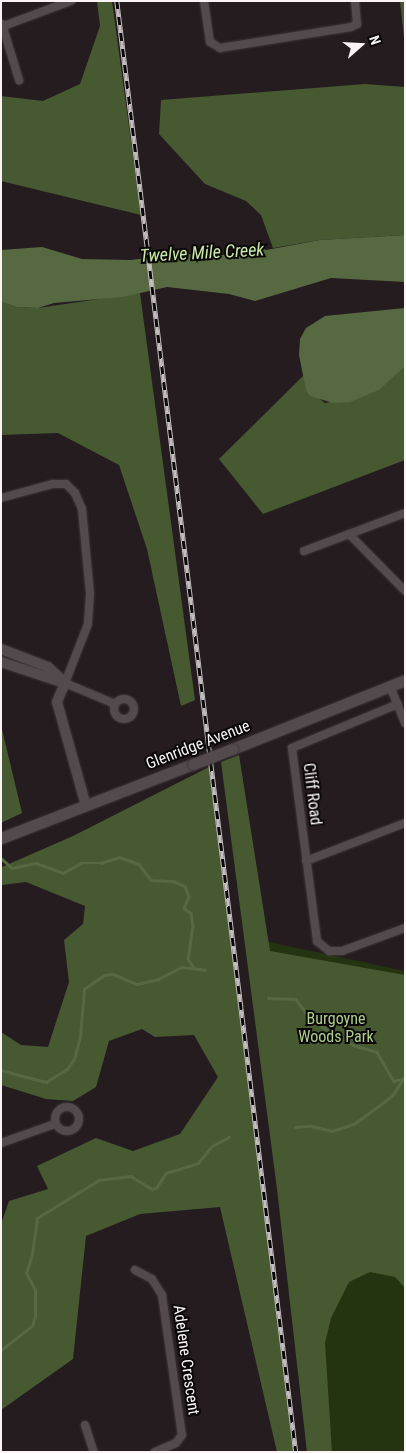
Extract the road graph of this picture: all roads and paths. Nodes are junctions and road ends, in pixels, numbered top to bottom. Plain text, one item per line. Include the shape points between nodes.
1 (71, 1) edge
2 (204, 1) edge
3 (355, 1) edge
4 (2, 26) edge
5 (19, 80) dead end
6 (1, 498) edge
7 (405, 513) edge
8 (349, 534) junction
9 (304, 551) dead end
10 (405, 591) edge
11 (1, 649) edge
12 (1, 662) edge
13 (405, 680) edge
14 (65, 684) junction
15 (390, 686) junction
16 (115, 704) dead end
17 (398, 704) junction
18 (405, 723) edge
19 (86, 806) junction
20 (405, 823) edge
21 (1, 838) edge
22 (306, 861) junction
23 (405, 928) edge
24 (55, 1124) dead end
25 (1, 1144) edge
26 (135, 1270) dead end
27 (85, 1425) dead end
28 (94, 1452) edge
29 (156, 1452) edge

1 - 4 street
2 - 3 street via 213,46 220,48 357,24
4 - 5 street
6 - 14 street via 53,484 66,484 75,493 82,509 90,594 88,624
7 - 8 street
8 - 9 street
8 - 10 street
11 - 14 street via 48,667
12 - 14 street
13 - 15 main road, Glenridge Avenue
14 - 16 street
14 - 19 street via 57,702
15 - 17 street
15 - 19 main road, Glenridge Avenue, bridge
17 - 18 street
17 - 22 street, Cliff Road via 292,748
19 - 21 main road, Glenridge Avenue
20 - 22 street
22 - 23 street, Cliff Road via 317,941 329,951 342,951
24 - 25 street
26 - 29 street, Adelene Crescent via 152,1279 162,1295 182,1435 176,1443
27 - 28 street

